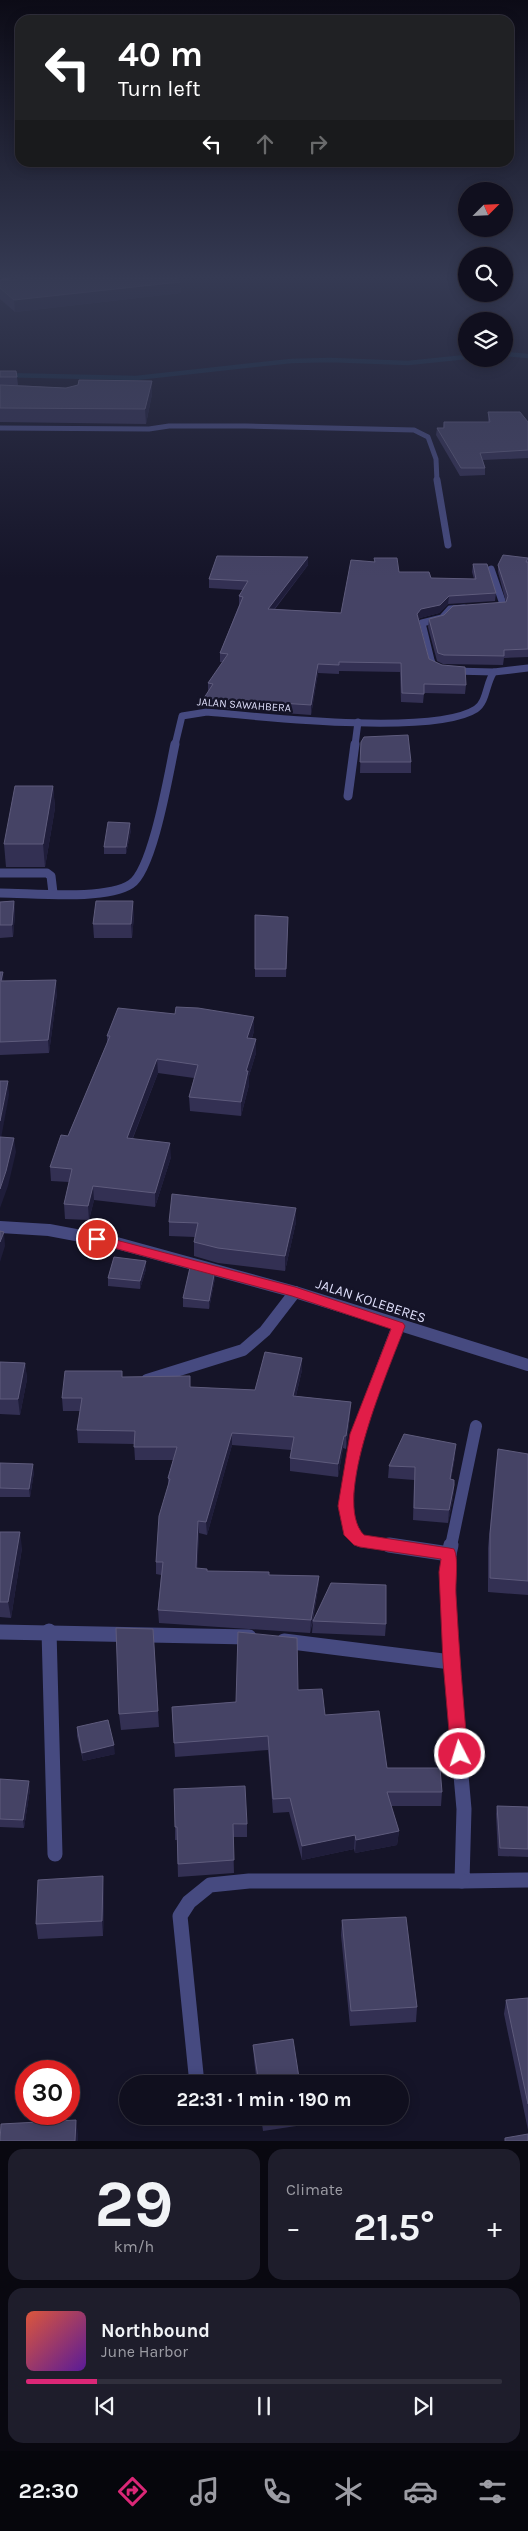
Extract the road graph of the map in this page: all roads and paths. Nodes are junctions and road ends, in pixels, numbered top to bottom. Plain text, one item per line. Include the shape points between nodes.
1 (0, 428) edge
2 (448, 545) dead end
3 (491, 569) edge
4 (472, 608) edge
5 (489, 608) edge
6 (528, 668) edge
7 (494, 672) junction
8 (358, 722) junction
9 (348, 796) dead end
10 (0, 873) edge
11 (0, 893) edge
12 (53, 893) junction
13 (0, 1227) edge
14 (295, 1292) junction
15 (398, 1326) junction
16 (528, 1365) edge
17 (142, 1382) edge
18 (476, 1426) dead end
19 (449, 1554) junction
20 (49, 1631) junction
21 (0, 1632) edge
22 (451, 1662) junction
23 (55, 1854) dead end
24 (528, 1880) edge
25 (462, 1881) junction
26 (196, 2075) edge

1 - 2 street via 246,426 414,430 428,436 436,459 437,486
3 - 5 street via 502,606
4 - 7 street via 450,609 445,616 422,623 431,660 442,670
6 - 7 street
7 - 8 street, JALAN SAWAHBERA via 486,680 483,700 477,709 466,715 446,720
8 - 9 street
8 - 12 street, JALAN SAWAHBERA via 207,712 190,712 182,716 148,861 133,883 104,893
10 - 12 street via 47,873 51,876
11 - 12 street, JALAN SAWAHBERA
13 - 14 street, JALAN KOLEBERES via 49,1230 113,1242
14 - 15 street, JALAN KOLEBERES
14 - 17 street via 270,1326 243,1350
15 - 16 street, JALAN KOLEBERES
15 - 19 street via 357,1434 345,1506 350,1530 360,1541
18 - 19 street
19 - 22 street
20 - 21 street
20 - 22 street via 268,1639
20 - 23 street
22 - 25 street via 464,1809
24 - 25 street
25 - 26 street via 248,1881 210,1885 189,1902 180,1916

